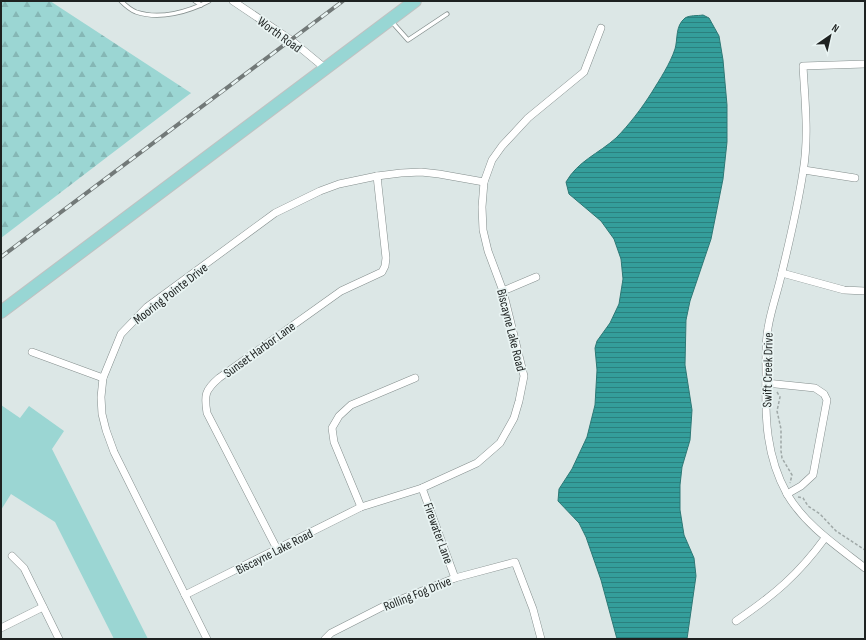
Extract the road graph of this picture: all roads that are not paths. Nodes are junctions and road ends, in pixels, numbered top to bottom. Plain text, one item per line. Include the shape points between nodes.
1 (121, 1) edge
2 (195, 1) edge
3 (209, 1) edge
4 (233, 1) edge
5 (415, 1) edge
6 (201, 5) junction
7 (447, 14) dead end
8 (390, 20) junction
9 (601, 28) dead end
10 (865, 64) edge
11 (326, 69) junction
12 (804, 170) junction
13 (377, 176) junction
14 (855, 178) dead end
15 (484, 182) junction
16 (782, 273) junction
17 (536, 277) dead end
18 (502, 291) junction
19 (865, 291) edge
20 (1, 312) edge
21 (32, 352) dead end
22 (103, 378) junction
23 (415, 378) dead end
24 (768, 384) junction
25 (422, 488) junction
26 (787, 494) junction
27 (361, 507) junction
28 (825, 538) junction
29 (277, 549) junction
30 (12, 556) dead end
31 (865, 568) edge
32 (455, 578) junction
33 (185, 595) junction
34 (43, 607) junction
35 (736, 621) dead end
36 (1, 628) edge
37 (59, 639) edge
38 (207, 639) edge
39 (325, 639) edge
40 (541, 639) edge

1 - 6 lane via 136,12 158,15
2 - 6 lane
3 - 6 lane
4 - 11 street, Worth Road via 291,40
5 - 8 main road
7 - 8 lane via 408,40
8 - 11 main road
9 - 15 street, Biscayne Lake Road via 584,72 528,118 502,146 492,160
10 - 12 street, Swift Creek Drive via 802,66
11 - 20 main road
12 - 14 street
12 - 16 street, Swift Creek Drive
13 - 15 street, Mooring Pointe Drive via 421,172
13 - 22 street, Mooring Pointe Drive via 339,184 275,213 147,308 121,334
13 - 29 street, Sunset Harbor Lane via 386,258 386,266 382,272 341,291 214,382 204,398 207,413
15 - 18 street, Biscayne Lake Road via 483,230
16 - 19 street via 844,290
16 - 24 street, Swift Creek Drive via 766,342
17 - 18 street
18 - 25 street, Biscayne Lake Road via 524,376 514,418 500,443 477,463
21 - 22 street
22 - 33 street, Mooring Pointe Drive via 102,414 114,452
23 - 27 street via 351,405 339,416 332,428 334,442
24 - 26 street, Swift Creek Drive via 766,416 769,444 775,468
24 - 26 street via 815,388 824,394 827,400 813,475
25 - 27 street, Biscayne Lake Road
25 - 32 street, Firewater Lane
26 - 28 street, Swift Creek Drive
27 - 29 street, Biscayne Lake Road
28 - 31 street, Swift Creek Drive
28 - 35 street via 792,578
29 - 33 street, Biscayne Lake Road
30 - 34 street via 24,568
32 - 39 street, Rolling Fog Drive via 384,606 331,633
32 - 40 street, Rolling Fog Drive via 515,562 533,609
33 - 38 street, Mooring Pointe Drive
34 - 36 street
34 - 37 street

